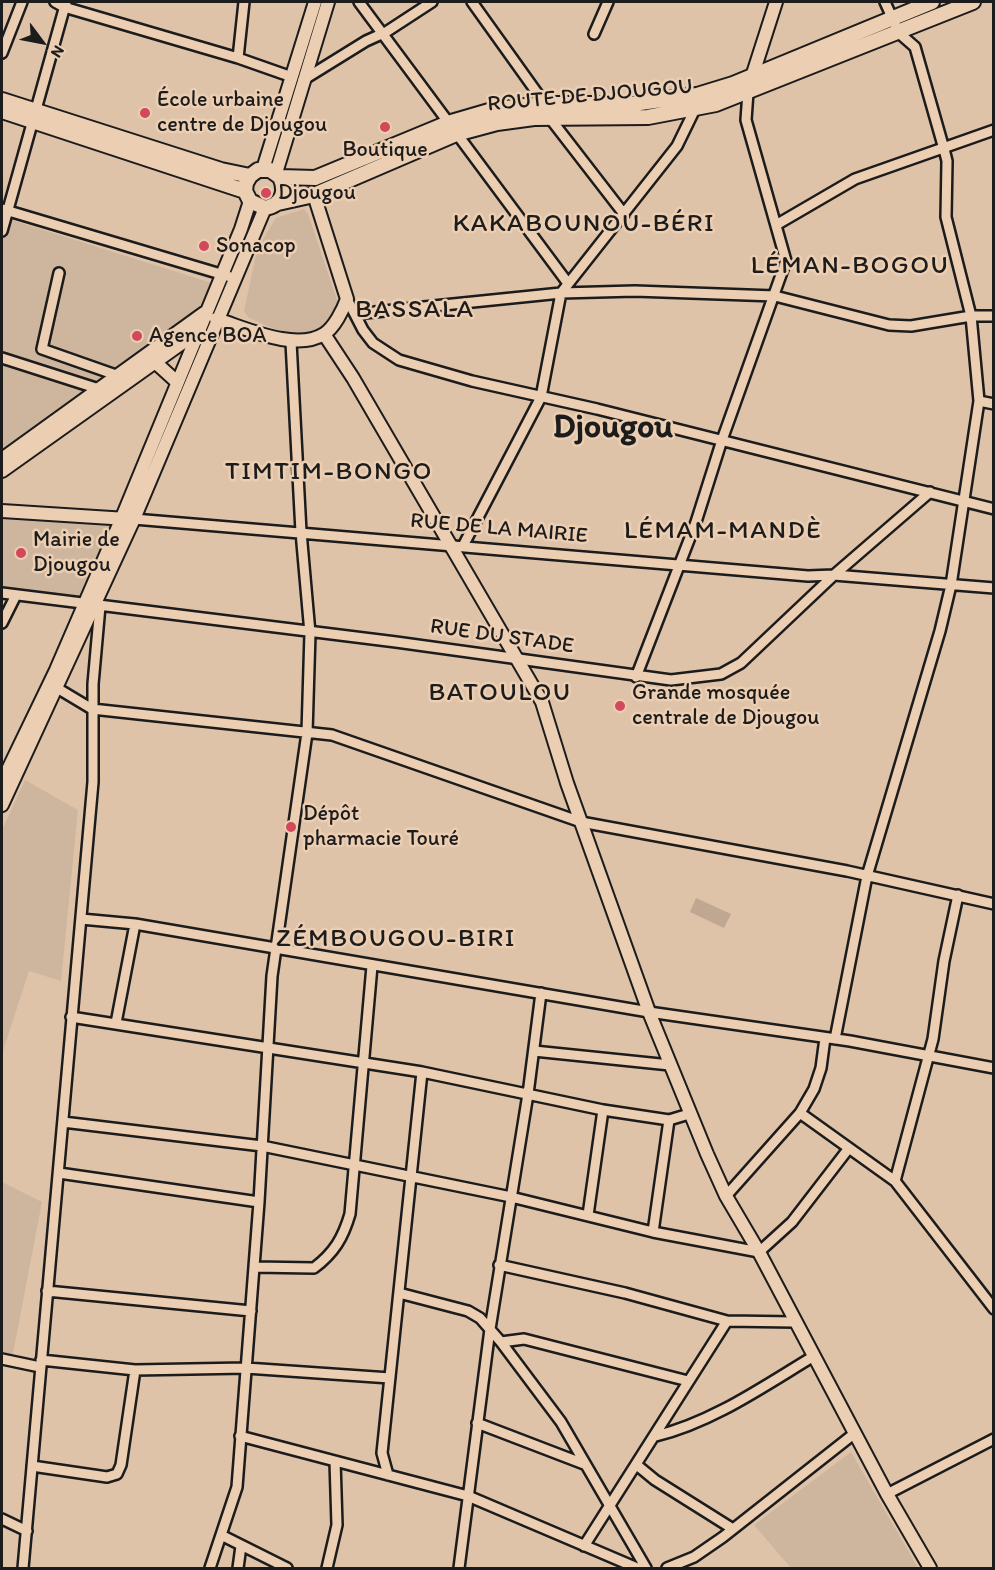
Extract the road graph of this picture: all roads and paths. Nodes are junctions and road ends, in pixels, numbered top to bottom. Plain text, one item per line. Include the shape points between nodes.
1 (22, 2) edge
2 (55, 2) edge
3 (244, 2) edge
4 (315, 2) edge
5 (328, 2) edge
6 (359, 2) edge
7 (432, 2) edge
8 (472, 2) edge
9 (608, 2) edge
10 (776, 2) edge
11 (885, 2) edge
12 (932, 2) edge
13 (973, 2) edge
14 (65, 4) edge
15 (891, 19) junction
16 (382, 33) junction
17 (899, 33) junction
18 (594, 34) dead end
19 (2, 52) edge
20 (238, 58) junction
21 (751, 76) junction
22 (297, 78) junction
23 (747, 92) junction
24 (697, 95) junction
25 (2, 100) edge
26 (697, 109) junction
27 (2, 111) edge
28 (547, 111) junction
29 (35, 116) junction
30 (452, 129) junction
31 (993, 130) edge
32 (944, 149) junction
33 (273, 173) junction
34 (250, 176) junction
35 (314, 195) junction
36 (247, 196) junction
37 (271, 206) junction
38 (4, 209) edge
39 (624, 214) junction
40 (776, 225) junction
41 (2, 231) edge
42 (59, 273) dead end
43 (228, 276) junction
44 (567, 282) junction
45 (561, 293) junction
46 (775, 296) junction
47 (347, 299) junction
48 (205, 312) junction
49 (355, 314) junction
50 (971, 316) junction
51 (993, 316) edge
52 (216, 319) junction
53 (196, 333) junction
54 (324, 334) junction
55 (291, 342) junction
56 (2, 358) edge
57 (155, 362) junction
58 (116, 375) junction
59 (177, 382) junction
60 (98, 388) junction
61 (111, 396) junction
62 (541, 397) junction
63 (979, 401) junction
64 (993, 404) edge
65 (722, 440) junction
66 (2, 459) edge
67 (2, 471) edge
68 (930, 492) junction
69 (963, 500) junction
70 (993, 508) edge
71 (2, 512) edge
72 (128, 519) junction
73 (301, 532) junction
74 (457, 546) junction
75 (679, 565) junction
76 (834, 575) junction
77 (951, 585) junction
78 (991, 590) edge
79 (2, 593) edge
80 (16, 595) junction
81 (93, 605) junction
82 (2, 623) edge
83 (310, 633) junction
84 (518, 660) junction
85 (636, 677) junction
86 (53, 686) junction
87 (92, 709) junction
88 (307, 733) junction
89 (2, 782) edge
90 (2, 806) edge
91 (581, 822) junction
92 (867, 876) junction
93 (958, 895) junction
94 (993, 904) edge
95 (81, 919) junction
96 (135, 924) junction
97 (275, 948) junction
98 (372, 966) junction
99 (541, 993) junction
100 (650, 1012) junction
101 (71, 1017) junction
102 (116, 1023) junction
103 (830, 1039) junction
104 (267, 1049) junction
105 (534, 1051) junction
106 (928, 1055) junction
107 (364, 1063) junction
108 (670, 1065) junction
109 (993, 1068) edge
110 (422, 1072) junction
111 (528, 1094) junction
112 (603, 1110) junction
113 (800, 1113) junction
114 (689, 1114) junction
115 (669, 1120) junction
116 (63, 1122) junction
117 (262, 1146) junction
118 (849, 1148) junction
119 (355, 1165) junction
120 (58, 1173) junction
121 (410, 1177) junction
122 (895, 1181) junction
123 (726, 1196) junction
124 (511, 1197) junction
125 (259, 1202) junction
126 (588, 1215) junction
127 (653, 1232) junction
128 (759, 1252) junction
129 (499, 1265) junction
130 (254, 1267) junction
131 (47, 1291) junction
132 (399, 1293) junction
133 (993, 1309) edge
134 (251, 1311) junction
135 (728, 1321) junction
136 (795, 1322) junction
137 (490, 1329) junction
138 (501, 1342) junction
139 (814, 1356) junction
140 (2, 1359) edge
141 (40, 1363) junction
142 (246, 1368) junction
143 (135, 1370) junction
144 (390, 1378) junction
145 (688, 1381) junction
146 (477, 1423) junction
147 (855, 1433) junction
148 (240, 1436) junction
149 (656, 1436) junction
150 (993, 1439) edge
151 (335, 1461) junction
152 (584, 1464) junction
153 (32, 1466) junction
154 (638, 1466) junction
155 (388, 1475) junction
156 (887, 1494) junction
157 (468, 1496) junction
158 (610, 1508) junction
159 (2, 1519) edge
160 (733, 1529) junction
161 (27, 1532) junction
162 (223, 1536) junction
163 (241, 1546) junction
164 (584, 1546) junction
165 (23, 1569) edge
166 (210, 1569) edge
167 (238, 1569) edge
168 (287, 1569) edge
169 (327, 1569) edge
170 (459, 1569) edge
171 (637, 1569) edge
172 (646, 1569) edge
173 (667, 1569) edge
174 (930, 1569) edge

1 - 19 street
2 - 14 street
3 - 20 street
4 - 22 main road
5 - 22 main road
6 - 16 street
7 - 16 street
8 - 28 street
9 - 18 street
10 - 21 main road
11 - 15 street
12 - 15 highway
13 - 17 highway, ROUTE DE DJOUGOU
14 - 20 street
14 - 29 street
15 - 17 street
15 - 21 highway
16 - 22 street
16 - 30 street
17 - 23 highway, ROUTE DE DJOUGOU
17 - 32 street via 915,47
20 - 22 street
21 - 23 main road
21 - 24 highway
22 - 33 main road
23 - 26 highway, ROUTE DE DJOUGOU
23 - 40 street via 746,120
24 - 26 street
24 - 28 highway
25 - 29 highway
26 - 28 highway, ROUTE DE DJOUGOU via 648,117
26 - 39 street via 677,146
27 - 29 highway
28 - 30 highway, ROUTE DE DJOUGOU
28 - 39 street
29 - 34 highway
29 - 36 highway
29 - 38 street
30 - 33 highway via 315,178
30 - 35 highway, ROUTE DE DJOUGOU
30 - 44 street
31 - 32 street
32 - 40 street via 855,179
32 - 50 street via 946,217
33 - 34 highway
33 - 37 highway via 284,185 283,195
34 - 36 highway
35 - 37 highway, ROUTE DE DJOUGOU
35 - 47 main road
36 - 37 highway
36 - 43 main road
37 - 43 main road
38 - 41 street
38 - 43 street
39 - 44 street
40 - 46 street via 786,261
42 - 58 street via 42,349
43 - 48 main road
43 - 52 main road
44 - 45 street
45 - 46 street via 635,291
45 - 49 street
45 - 62 street
46 - 50 street via 889,325 934,324
46 - 65 street
47 - 49 street
47 - 54 main road
48 - 53 main road
48 - 58 main road
49 - 62 street via 373,343 399,360
50 - 51 street
50 - 63 street
52 - 53 main road
52 - 55 main road
52 - 72 main road
53 - 57 main road
53 - 59 main road
54 - 55 main road
54 - 74 main road
55 - 73 street
56 - 60 street
57 - 59 main road
57 - 61 main road
58 - 60 main road
59 - 72 main road
60 - 61 street
60 - 66 main road
61 - 67 main road
62 - 65 street
62 - 74 street
63 - 64 street
63 - 69 street
65 - 68 street
65 - 75 street
68 - 69 street
68 - 76 street, RUE DU STADE
69 - 70 street
69 - 77 street
71 - 72 main road, RUE DE LA MAIRIE
72 - 73 street, RUE DE LA MAIRIE
72 - 81 main road
73 - 74 street, RUE DE LA MAIRIE
73 - 83 street
74 - 75 street, RUE DE LA MAIRIE
74 - 84 main road
75 - 76 street, RUE DE LA MAIRIE
75 - 85 street
76 - 77 street, RUE DE LA MAIRIE
76 - 85 street, RUE DU STADE via 765,642 721,674 671,680
77 - 78 street, RUE DE LA MAIRIE
77 - 92 street
79 - 80 street, RUE DU STADE
80 - 81 street, RUE DU STADE
80 - 82 street
81 - 83 street, RUE DU STADE
81 - 86 main road
81 - 87 street
83 - 84 street, RUE DU STADE
83 - 88 street
84 - 85 street, RUE DU STADE
84 - 91 main road via 542,702
86 - 87 street
86 - 89 main road
86 - 90 main road
87 - 88 street
87 - 95 street via 93,782
88 - 91 street via 332,735
88 - 97 street
91 - 92 street
91 - 100 main road
92 - 93 street
92 - 103 street
93 - 94 street
93 - 106 street
95 - 96 street
95 - 101 street
96 - 97 street
96 - 102 street
97 - 98 street
97 - 104 street
98 - 99 street
98 - 107 street
99 - 100 street
99 - 105 street
100 - 103 street
100 - 108 main road
101 - 102 street
101 - 116 street
102 - 104 street
103 - 106 street
103 - 113 street via 814,1089
104 - 107 street
104 - 117 street
105 - 108 street
105 - 111 street
106 - 109 street
106 - 122 street
107 - 110 street
107 - 119 street
108 - 114 main road
110 - 111 street
110 - 121 street
111 - 112 street
111 - 124 street
112 - 115 street
112 - 126 street
113 - 118 street
113 - 123 street
114 - 115 street
114 - 123 main road
115 - 127 street
116 - 117 street
116 - 120 street
117 - 119 street
117 - 125 street
118 - 122 street
118 - 128 street via 792,1222
119 - 121 street
119 - 130 street via 350,1214 341,1241 333,1251 314,1268
120 - 125 street
120 - 131 street
121 - 124 street
121 - 132 street
122 - 133 street
123 - 128 main road
124 - 126 street
124 - 129 street
125 - 130 street
126 - 127 street
127 - 128 street
128 - 136 main road
129 - 135 street
129 - 137 street
130 - 134 street
131 - 134 street
131 - 141 street
132 - 137 street via 468,1311
132 - 144 street
134 - 142 street
135 - 136 street
135 - 145 street
136 - 139 main road
137 - 138 street
137 - 146 street
138 - 145 street via 524,1339
138 - 152 street via 561,1422
139 - 147 main road
139 - 149 street via 694,1424
140 - 141 street
141 - 143 street
141 - 153 street
142 - 143 street
142 - 144 street
142 - 148 street
143 - 153 street via 117,1474 107,1477
144 - 155 street via 382,1453
145 - 149 street
146 - 152 street
146 - 157 street
147 - 156 main road
147 - 160 street
148 - 151 street
148 - 162 street via 237,1487
149 - 154 street
150 - 156 street
151 - 155 street
151 - 169 street via 337,1525
152 - 158 street
153 - 161 street
154 - 158 street
154 - 160 street
155 - 157 street
156 - 174 main road
157 - 164 street
157 - 170 street
158 - 164 street
158 - 172 street
159 - 161 street
160 - 173 street via 694,1557
161 - 165 street
162 - 163 street
162 - 166 street
163 - 167 street
163 - 168 street
164 - 171 street

